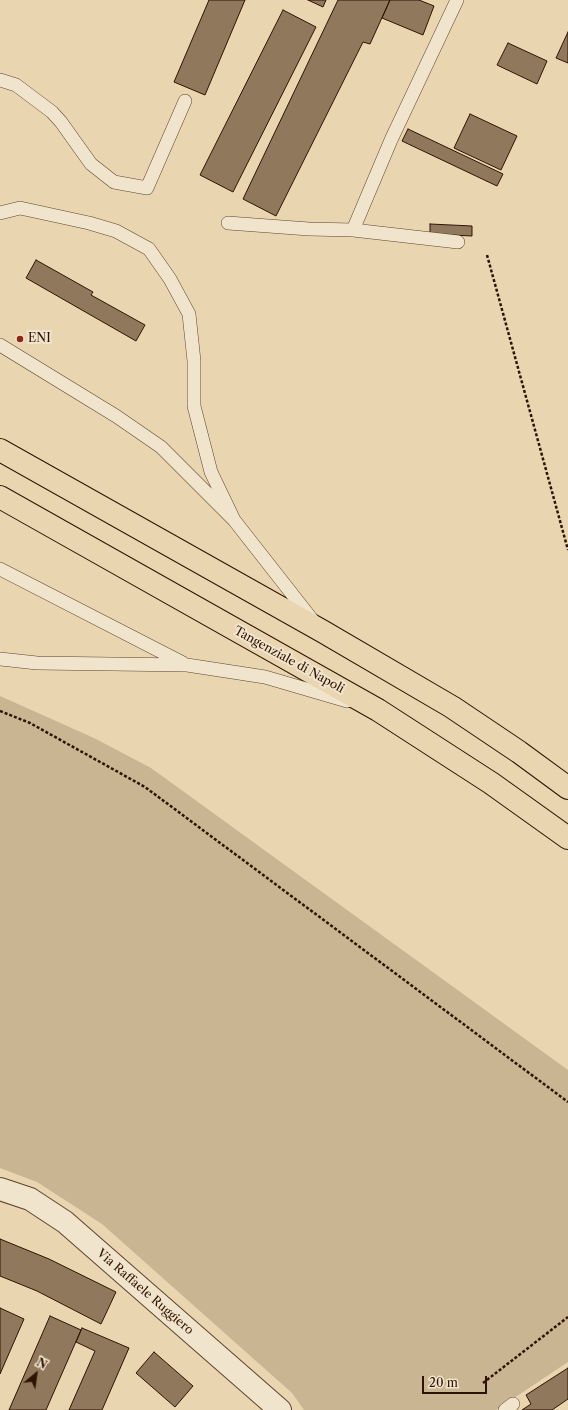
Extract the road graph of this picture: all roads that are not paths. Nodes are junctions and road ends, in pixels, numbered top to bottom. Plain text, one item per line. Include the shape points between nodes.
1 (457, 0) edge
2 (0, 80) edge
3 (185, 101) dead end
4 (0, 213) edge
5 (228, 223) dead end
6 (353, 230) junction
7 (458, 242) dead end
8 (0, 346) edge
9 (0, 450) edge
10 (0, 497) edge
11 (234, 520) junction
12 (0, 569) edge
13 (322, 631) junction
14 (0, 659) edge
15 (187, 664) junction
16 (378, 710) junction
17 (568, 788) edge
18 (568, 838) edge
19 (0, 1189) edge
20 (280, 1410) edge

1 - 6 lane via 390,140
2 - 3 lane via 16,85 52,112 90,164 114,182 147,188
4 - 11 lane via 20,208 89,223 116,231 149,249 170,279 189,314 194,361 194,406 211,472
5 - 6 lane
6 - 7 lane
8 - 11 lane via 116,416 161,447
9 - 13 highway
10 - 16 highway, Tangenziale di Napoli
11 - 13 lane
12 - 15 lane
13 - 17 highway via 452,707
14 - 15 lane via 37,663
15 - 16 lane via 265,677
16 - 18 highway, Tangenziale di Napoli via 491,783
19 - 20 street, Via Raffaele Ruggiero via 30,1198 65,1222

